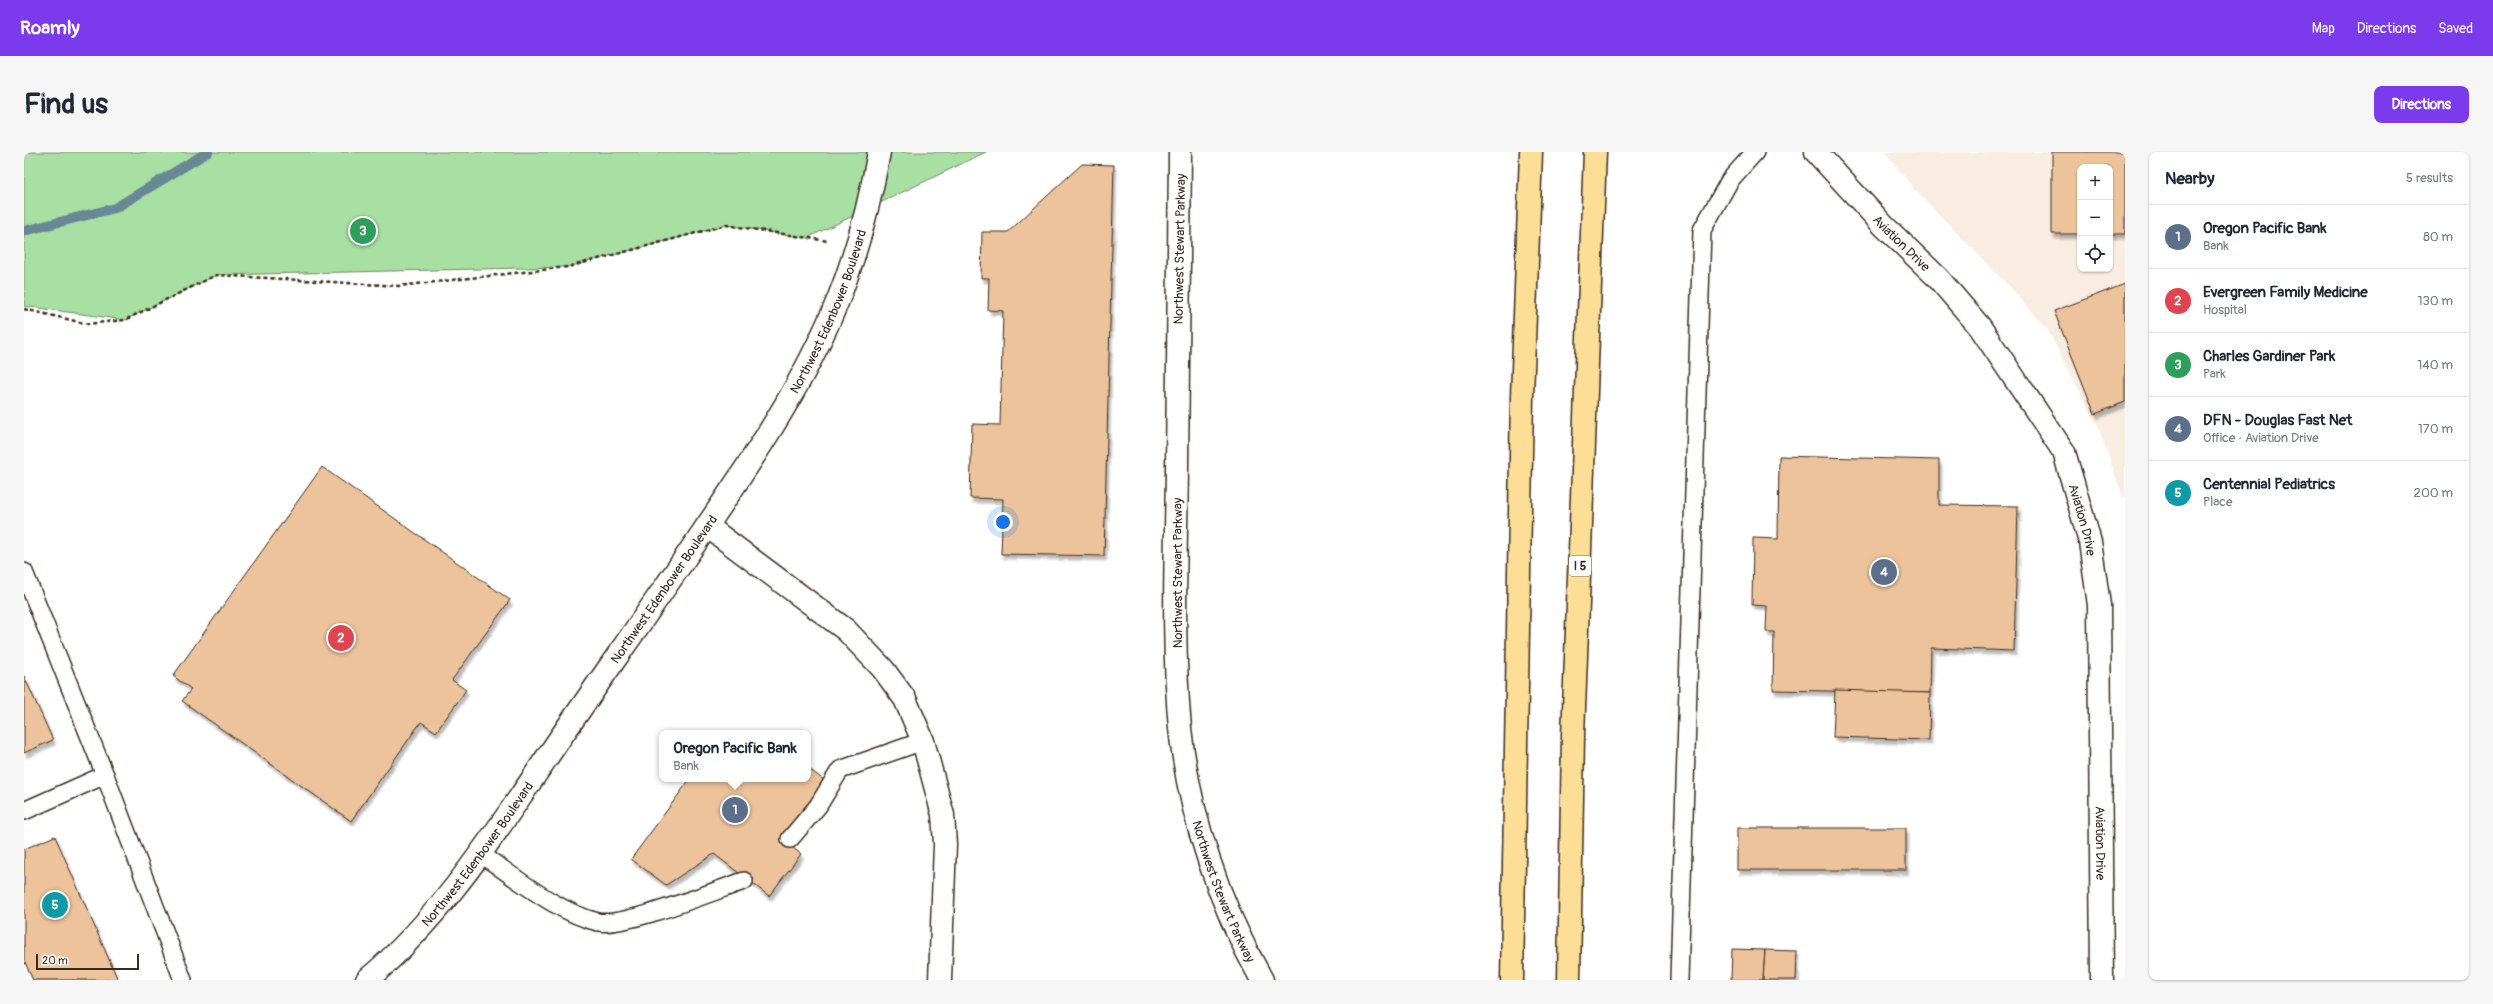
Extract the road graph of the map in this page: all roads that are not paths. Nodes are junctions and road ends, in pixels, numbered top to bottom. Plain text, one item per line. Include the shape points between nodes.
1 (879, 152) edge
2 (1180, 152) edge
3 (1531, 152) edge
4 (1595, 152) edge
5 (1755, 152) edge
6 (1816, 152) edge
7 (707, 526) junction
8 (24, 572) edge
9 (923, 741) junction
10 (105, 775) junction
11 (24, 811) edge
12 (790, 839) dead end
13 (480, 853) junction
14 (744, 881) dead end
15 (183, 980) edge
16 (367, 980) edge
17 (940, 980) edge
18 (1262, 980) edge
19 (1512, 980) edge
20 (1569, 980) edge
21 (1679, 980) edge
22 (2102, 980) edge

1 - 7 street, Northwest Edenbower Boulevard via 856,246 838,299 787,405
2 - 18 street, Northwest Stewart Parkway via 1176,590 1180,728 1191,791 1205,847 1228,908
3 - 19 highway via 1522,405
4 - 20 highway, I 5 via 1573,736
5 - 21 lane via 1730,180 1702,230
6 - 22 street, Aviation Drive via 1884,226 1938,278 1980,327 2064,452 2090,542 2099,606
7 - 9 street via 846,630 883,669 905,699
7 - 13 street, Northwest Edenbower Boulevard
8 - 10 lane
9 - 12 lane via 840,770 818,806
9 - 17 street via 943,815 945,844
10 - 11 lane
10 - 15 lane
13 - 14 lane via 545,896 580,916 600,922 624,921
13 - 16 street, Northwest Edenbower Boulevard via 400,951

